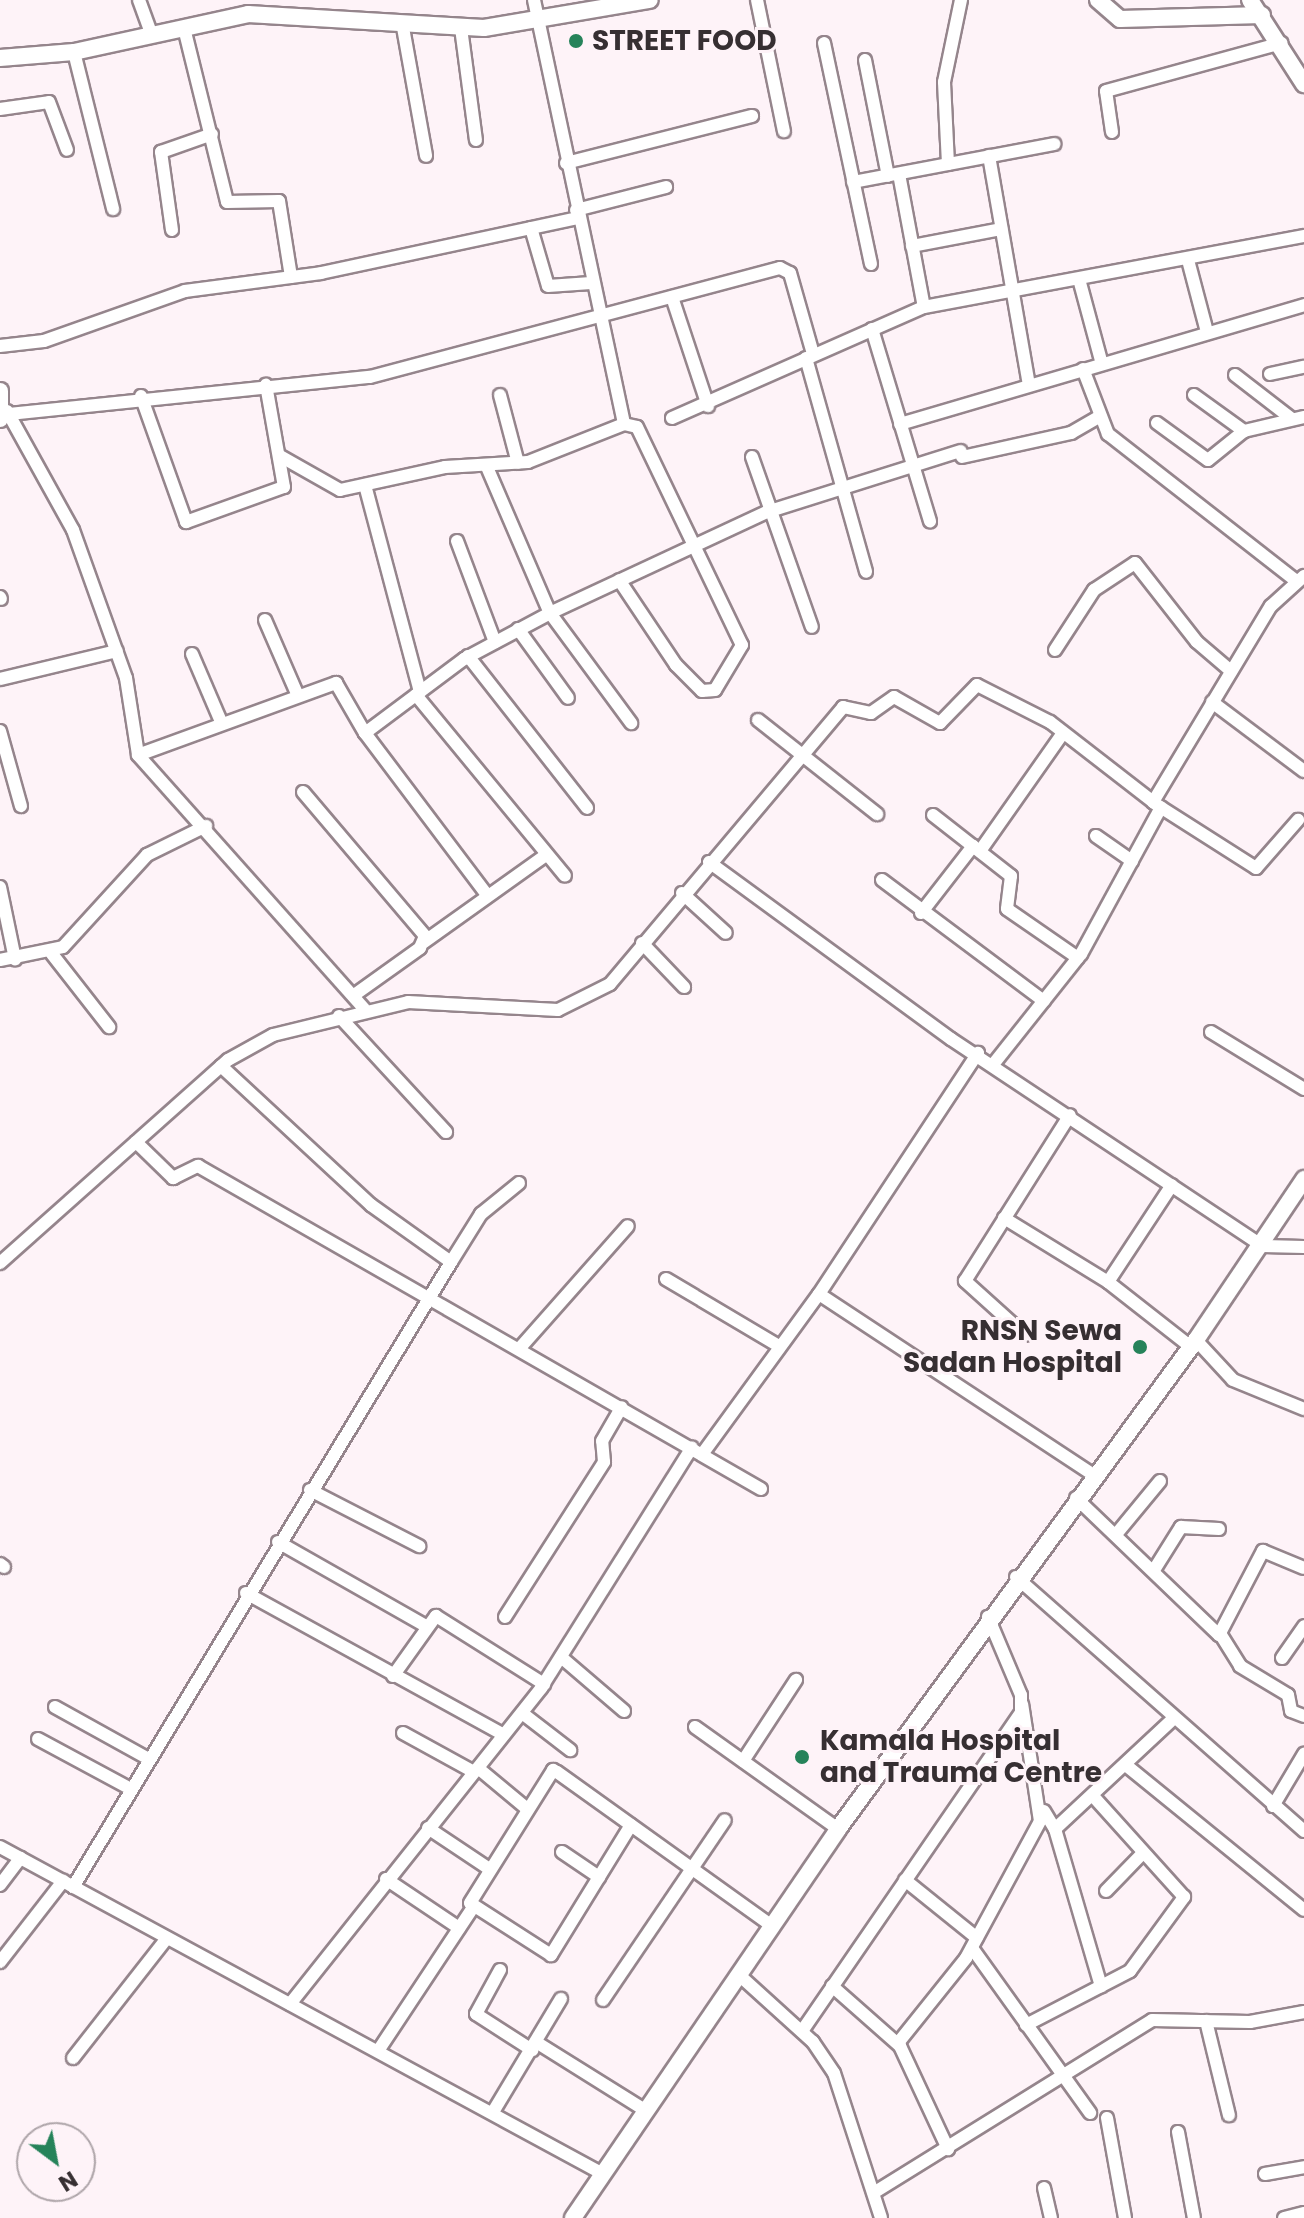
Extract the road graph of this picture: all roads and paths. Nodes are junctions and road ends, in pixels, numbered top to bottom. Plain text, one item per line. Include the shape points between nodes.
1 (139, 0) edge
2 (534, 0) edge
3 (650, 0) edge
4 (757, 0) edge
5 (961, 0) edge
6 (1098, 0) edge
7 (1250, 0) edge
8 (240, 8) edge
9 (1262, 15) junction
10 (536, 20) junction
11 (402, 22) junction
12 (184, 28) junction
13 (461, 28) junction
14 (152, 35) junction
15 (824, 43) dead end
16 (1282, 43) junction
17 (74, 52) junction
18 (0, 58) edge
19 (865, 60) dead end
20 (1304, 84) edge
21 (0, 109) edge
22 (752, 116) dead end
23 (784, 131) dead end
24 (1112, 132) dead end
25 (212, 134) junction
26 (476, 140) dead end
27 (1054, 144) dead end
28 (67, 150) dead end
29 (426, 156) dead end
30 (989, 156) junction
31 (566, 163) junction
32 (948, 164) junction
33 (894, 175) junction
34 (853, 182) junction
35 (666, 187) dead end
36 (113, 209) dead end
37 (576, 214) junction
38 (531, 228) junction
39 (1001, 229) junction
40 (172, 230) dead end
41 (1304, 236) edge
42 (912, 246) junction
43 (1188, 260) junction
44 (871, 264) dead end
45 (291, 277) junction
46 (1079, 279) junction
47 (591, 283) junction
48 (1012, 291) junction
49 (672, 297) junction
50 (1304, 305) edge
51 (924, 307) junction
52 (598, 318) junction
53 (872, 329) junction
54 (1207, 332) junction
55 (0, 346) edge
56 (809, 356) junction
57 (1102, 364) junction
58 (1304, 367) edge
59 (1083, 369) junction
60 (1270, 374) dead end
61 (1235, 375) dead end
62 (266, 385) junction
63 (1029, 385) junction
64 (0, 391) edge
65 (500, 395) dead end
66 (1194, 395) dead end
67 (141, 396) junction
68 (708, 406) junction
69 (5, 414) edge
70 (1099, 417) junction
71 (672, 418) dead end
72 (1298, 418) edge
73 (1157, 423) dead end
74 (624, 424) junction
75 (900, 424) junction
76 (1244, 431) junction
77 (280, 456) junction
78 (752, 457) dead end
79 (518, 463) junction
80 (912, 465) junction
81 (487, 467) junction
82 (839, 484) junction
83 (365, 485) junction
84 (767, 512) junction
85 (930, 521) dead end
86 (457, 541) dead end
87 (693, 545) junction
88 (866, 572) dead end
89 (619, 580) junction
90 (1299, 584) edge
91 (550, 613) junction
92 (265, 620) dead end
93 (812, 627) dead end
94 (518, 629) junction
95 (495, 642) junction
96 (1055, 650) dead end
97 (117, 651) junction
98 (192, 654) dead end
99 (468, 656) junction
100 (1231, 671) junction
101 (0, 679) edge
102 (418, 694) junction
103 (298, 696) junction
104 (568, 698) dead end
105 (1212, 702) junction
106 (758, 720) dead end
107 (631, 723) dead end
108 (222, 724) junction
109 (0, 731) edge
110 (365, 733) junction
111 (1063, 733) junction
112 (801, 753) junction
113 (138, 755) junction
114 (1304, 771) edge
115 (303, 792) dead end
116 (1157, 805) junction
117 (21, 806) dead end
118 (587, 808) dead end
119 (877, 814) dead end
120 (933, 815) dead end
121 (1298, 820) dead end
122 (206, 826) junction
123 (1096, 836) dead end
124 (977, 849) junction
125 (546, 855) junction
126 (1132, 861) junction
127 (709, 862) junction
128 (565, 876) dead end
129 (882, 880) dead end
130 (0, 887) edge
131 (682, 893) junction
132 (488, 896) junction
133 (921, 913) junction
134 (726, 933) dead end
135 (424, 942) junction
136 (642, 943) junction
137 (52, 954) junction
138 (1078, 958) junction
139 (15, 959) junction
140 (0, 960) edge
141 (684, 987) dead end
142 (353, 996) junction
143 (1044, 1001) junction
144 (364, 1009) junction
145 (339, 1016) junction
146 (109, 1027) dead end
147 (1211, 1032) dead end
148 (978, 1053) junction
149 (995, 1062) junction
150 (221, 1066) junction
151 (1304, 1089) edge
152 (1070, 1115) junction
153 (446, 1132) dead end
154 (136, 1142) junction
155 (1304, 1179) edge
156 (519, 1183) dead end
157 (1172, 1185) junction
158 (1004, 1218) junction
159 (628, 1226) dead end
160 (1263, 1246) junction
161 (1304, 1247) edge
162 (451, 1262) junction
163 (0, 1263) edge
164 (666, 1279) dead end
165 (1108, 1282) junction
166 (819, 1294) junction
167 (428, 1297) junction
168 (1025, 1335) dead end
169 (1193, 1343) junction
170 (777, 1345) junction
171 (519, 1349) junction
172 (622, 1407) junction
173 (1304, 1409) edge
174 (697, 1450) junction
175 (1093, 1475) junction
176 (1160, 1481) dead end
177 (761, 1489) dead end
178 (310, 1490) junction
179 (1076, 1498) junction
180 (1219, 1529) dead end
181 (1118, 1532) junction
182 (278, 1542) junction
183 (419, 1546) dead end
184 (1304, 1568) edge
185 (1154, 1570) junction
186 (1016, 1577) junction
187 (246, 1593) junction
188 (505, 1617) dead end
189 (988, 1617) junction
190 (426, 1626) junction
191 (1304, 1626) edge
192 (1221, 1635) junction
193 (561, 1657) junction
194 (1282, 1658) dead end
195 (393, 1676) junction
196 (796, 1680) dead end
197 (544, 1684) junction
198 (1022, 1704) junction
199 (55, 1707) dead end
200 (624, 1711) dead end
201 (522, 1713) junction
202 (1304, 1716) edge
203 (1171, 1721) junction
204 (695, 1727) dead end
205 (403, 1733) dead end
206 (504, 1735) junction
207 (38, 1739) dead end
208 (570, 1750) dead end
209 (1304, 1754) edge
210 (149, 1759) junction
211 (743, 1761) junction
212 (1127, 1766) junction
213 (476, 1770) junction
214 (131, 1789) junction
215 (1094, 1797) junction
216 (1273, 1806) junction
217 (526, 1808) junction
218 (1044, 1811) junction
219 (725, 1820) dead end
220 (631, 1825) junction
221 (428, 1828) junction
222 (838, 1829) junction
223 (1055, 1829) junction
224 (1304, 1831) edge
225 (0, 1847) edge
226 (562, 1852) dead end
227 (1141, 1855) junction
228 (20, 1858) junction
229 (488, 1868) junction
230 (693, 1869) junction
231 (599, 1877) junction
232 (386, 1879) junction
233 (905, 1880) junction
234 (68, 1884) junction
235 (0, 1885) edge
236 (1106, 1891) dead end
237 (474, 1906) junction
238 (1304, 1909) edge
239 (771, 1925) junction
240 (459, 1928) junction
241 (167, 1938) junction
242 (974, 1943) junction
243 (0, 1962) edge
244 (500, 1970) dead end
245 (738, 1974) junction
246 (832, 1986) junction
247 (1101, 1986) junction
248 (561, 1999) dead end
249 (603, 2000) dead end
250 (290, 2004) junction
251 (1304, 2012) edge
252 (1206, 2021) junction
253 (1026, 2025) junction
254 (802, 2031) junction
255 (898, 2043) junction
256 (534, 2046) junction
257 (378, 2051) junction
258 (73, 2058) dead end
259 (1065, 2079) junction
260 (645, 2110) junction
261 (493, 2112) junction
262 (1090, 2113) dead end
263 (1229, 2115) dead end
264 (1107, 2118) dead end
265 (1178, 2132) dead end
266 (948, 2149) junction
267 (1304, 2167) edge
268 (603, 2174) junction
269 (1265, 2174) dead end
270 (1044, 2188) dead end
271 (875, 2192) junction
272 (1304, 2213) edge
273 (573, 2218) edge
274 (881, 2218) edge
275 (1051, 2218) edge
276 (1125, 2218) edge
277 (1194, 2218) edge
278 (1284, 2218) edge

1 - 14 street
2 - 10 street
3 - 10 main road
4 - 23 street
5 - 32 street via 944,82
6 - 9 main road via 1120,19
7 - 9 main road
8 - 11 main road
8 - 12 main road
9 - 16 main road
10 - 13 main road
10 - 31 street
11 - 13 main road
11 - 29 street
12 - 14 main road
12 - 25 street
13 - 26 street
14 - 17 main road
15 - 34 street
16 - 20 main road
16 - 24 street via 1106,91
17 - 18 main road
17 - 36 street
19 - 33 street
21 - 28 street via 49,102
22 - 31 street
25 - 40 street via 161,152
25 - 45 street via 228,204 279,201
27 - 30 street
30 - 32 street
30 - 39 street
31 - 37 street
32 - 33 street
33 - 34 street
33 - 42 street
34 - 44 street
35 - 37 street
37 - 38 street
37 - 47 street
38 - 45 street
38 - 47 street via 548,286
39 - 42 street
39 - 48 street
41 - 43 street
42 - 51 street
43 - 46 street
43 - 54 street
45 - 55 street via 175,293 44,341
46 - 48 street
46 - 57 street
47 - 52 street
48 - 51 street
48 - 63 street
49 - 52 street
49 - 56 street via 787,269
49 - 68 street
50 - 54 street
51 - 53 street
52 - 62 street via 370,377
52 - 74 street
53 - 56 street
53 - 75 street
54 - 57 street
56 - 68 street
56 - 82 street
57 - 59 street
58 - 60 street
59 - 63 street
59 - 70 street
61 - 72 street
62 - 67 street
62 - 77 street
63 - 75 street
64 - 69 main road
65 - 79 street
66 - 76 street
67 - 69 street
67 - 77 street via 183,522 282,489
68 - 71 street
69 - 97 street via 67,516
70 - 80 street via 1071,433
70 - 90 street via 1105,430
72 - 76 street
73 - 76 street via 1208,460
74 - 79 street
74 - 87 street via 649,439
75 - 80 street
77 - 83 street via 333,489
78 - 84 street
79 - 81 street
80 - 82 street
80 - 85 street
81 - 83 street via 445,467
81 - 91 street
82 - 84 street
82 - 88 street
83 - 102 street
84 - 87 street
84 - 93 street
86 - 95 street
87 - 89 street
87 - 89 street via 742,645 711,692 676,665
89 - 91 street
90 - 100 street
91 - 94 street
91 - 107 street
92 - 103 street
94 - 95 street
94 - 104 street
95 - 99 street
96 - 100 street via 1094,590 1135,563 1197,642
97 - 101 street
97 - 113 street
98 - 108 street
99 - 102 street
99 - 118 street
100 - 105 street
102 - 110 street
102 - 125 street
103 - 108 street
103 - 110 street via 336,683
105 - 114 street
105 - 116 street
106 - 112 street
108 - 113 street
109 - 117 street
110 - 132 street
111 - 112 street via 1005,695 977,685 940,723 894,697 871,713 843,707
111 - 116 street
111 - 124 street
112 - 119 street
112 - 127 street
113 - 122 street
115 - 135 street via 422,930
116 - 121 street via 1256,868
116 - 126 street
120 - 124 street
122 - 137 street via 147,855 77,936
122 - 142 street
123 - 126 street
124 - 133 street
124 - 138 street via 1014,879 1007,909
125 - 128 street
125 - 132 street
126 - 138 street
127 - 131 street
127 - 148 street
129 - 133 street
130 - 139 street
131 - 134 street
131 - 136 street
132 - 135 street
133 - 143 street
135 - 142 street
136 - 141 street
136 - 144 street via 610,984 567,1008 512,1013 408,1002
137 - 139 street
137 - 146 street
138 - 143 street
139 - 140 street
142 - 144 street
143 - 149 street
144 - 145 street
145 - 150 street via 273,1035
145 - 153 street
147 - 151 street
148 - 149 street
148 - 166 street
149 - 152 street
150 - 154 street
150 - 162 street via 371,1205
152 - 157 street
152 - 158 street
154 - 163 street
154 - 167 street via 173,1178 198,1166
155 - 160 main road
156 - 162 street via 481,1214
157 - 160 street
157 - 165 street
158 - 165 street
158 - 168 street via 965,1285
159 - 171 street
160 - 161 street
160 - 169 main road
162 - 167 street
164 - 170 street
165 - 169 street
166 - 170 street
166 - 175 street
167 - 171 street
167 - 178 street
169 - 173 street via 1233,1380
169 - 175 main road
170 - 174 street
171 - 172 street
172 - 174 street
172 - 188 street via 602,1441 604,1462
174 - 177 street
174 - 193 street
175 - 179 main road
176 - 181 street
178 - 182 street
178 - 183 street
179 - 181 street
179 - 186 main road
180 - 185 street via 1181,1527
181 - 185 street
182 - 187 street
182 - 190 street
184 - 192 street via 1263,1551
185 - 192 street
186 - 189 main road
186 - 203 street
187 - 195 street
187 - 210 street
189 - 198 street
189 - 222 main road
190 - 195 street
190 - 197 street via 440,1616
191 - 194 street
192 - 202 street via 1240,1666 1288,1695 1291,1711
193 - 197 street
193 - 200 street
195 - 206 street
196 - 211 street
197 - 201 street
198 - 218 street
198 - 233 street
199 - 210 street
201 - 206 street
201 - 208 street
203 - 212 street
203 - 216 street
204 - 211 street
205 - 213 street
206 - 213 street
207 - 214 street
209 - 216 street
210 - 214 street
211 - 222 street
212 - 215 street
212 - 238 street
213 - 217 street
213 - 221 street
214 - 234 street
215 - 223 street
215 - 227 street
216 - 224 street
217 - 220 street via 553,1770
217 - 229 street
218 - 223 street
218 - 242 street
219 - 230 street
220 - 230 street
220 - 231 street
221 - 229 street
221 - 232 street
222 - 239 main road
223 - 247 street
225 - 228 street
226 - 231 street
227 - 236 street
227 - 247 street via 1184,1897 1130,1971
228 - 234 street
228 - 235 street
229 - 237 street via 470,1896
230 - 239 street
230 - 249 street
231 - 237 street via 551,1955
232 - 240 street
232 - 250 street
233 - 242 street
233 - 246 street
234 - 241 street
234 - 243 street
237 - 240 street
239 - 245 main road
240 - 257 street
241 - 250 street
241 - 258 street
242 - 253 street
242 - 255 street
244 - 256 street via 476,2014
245 - 254 street
245 - 260 main road
246 - 254 street
246 - 255 street
247 - 253 street
248 - 256 street
250 - 257 street
251 - 252 street
252 - 259 street via 1152,2020
252 - 263 street
253 - 259 street
254 - 271 street via 834,2073
255 - 266 street
256 - 260 street
256 - 261 street
257 - 261 street
259 - 262 street
259 - 266 street
260 - 268 main road
261 - 268 street
264 - 276 street
265 - 277 street
266 - 271 street
267 - 269 street
268 - 273 main road
270 - 275 street
271 - 274 street
272 - 278 street

